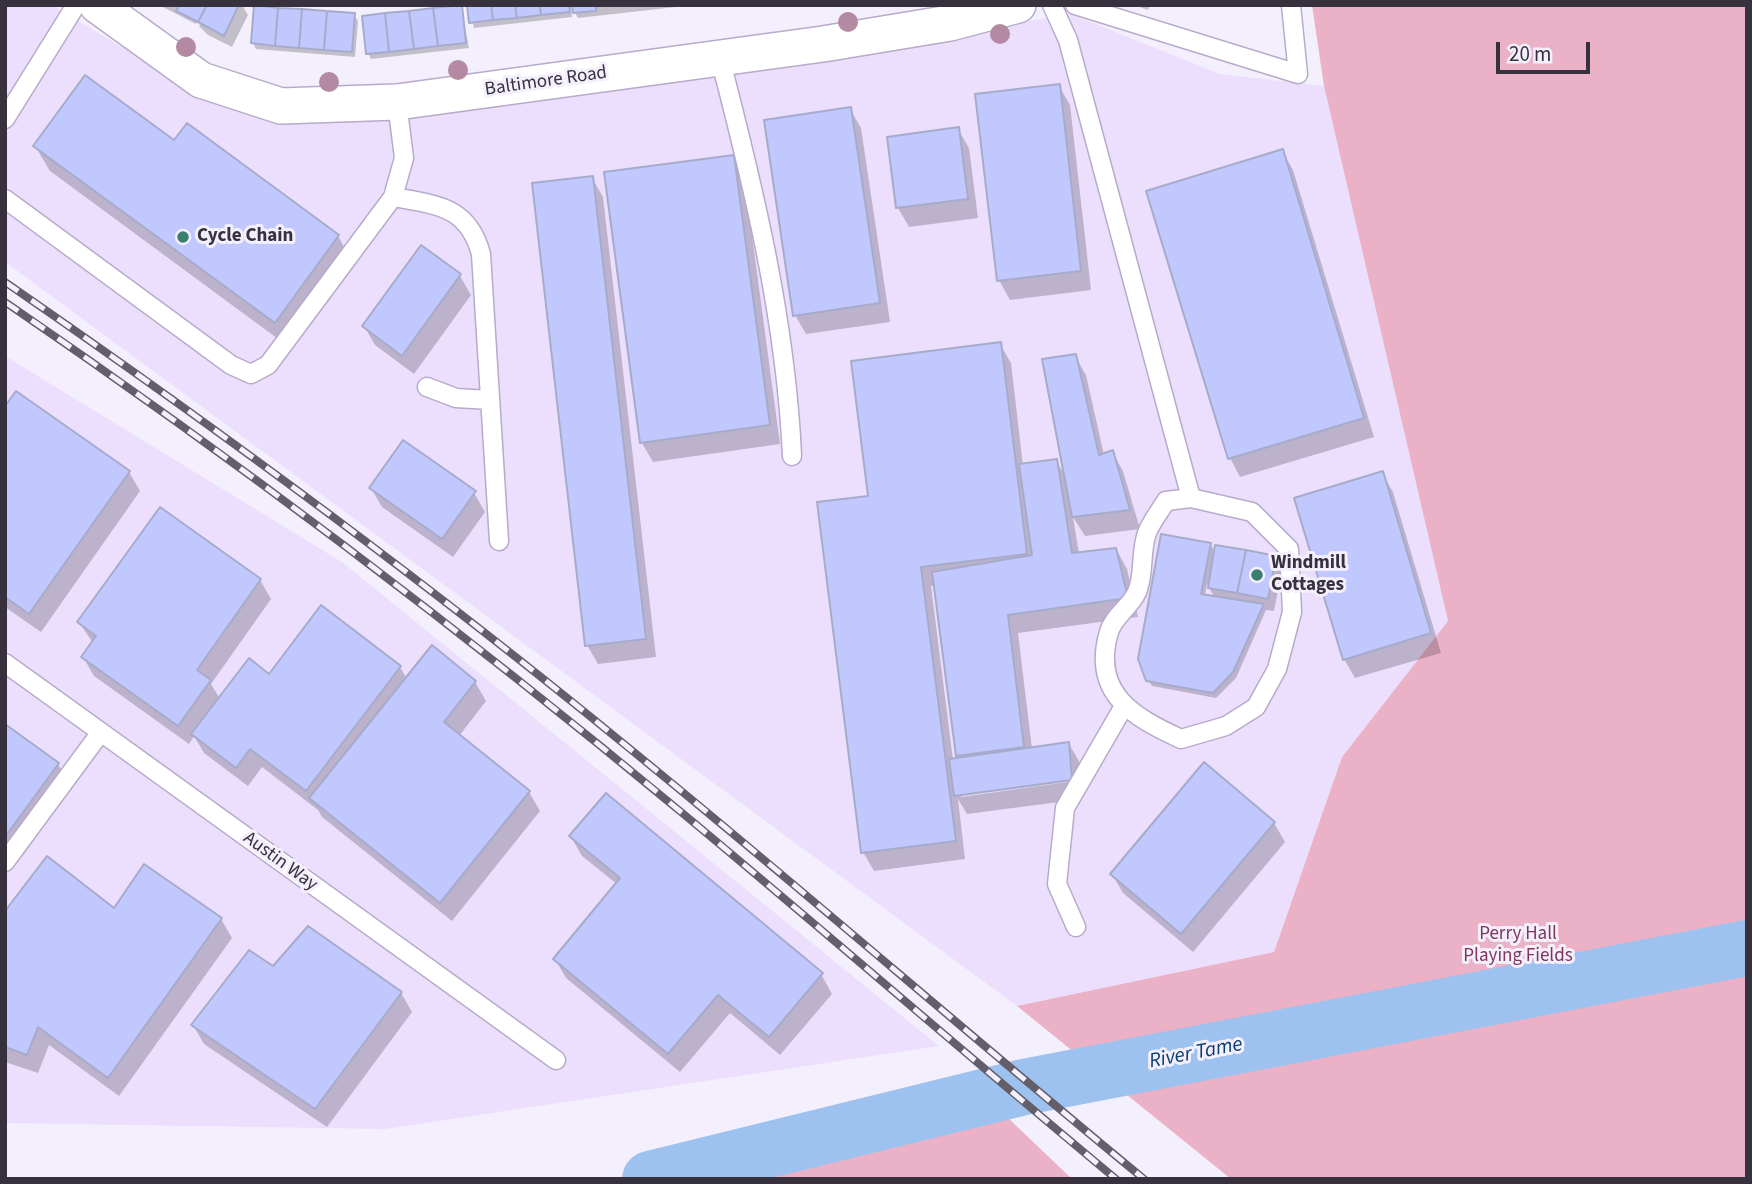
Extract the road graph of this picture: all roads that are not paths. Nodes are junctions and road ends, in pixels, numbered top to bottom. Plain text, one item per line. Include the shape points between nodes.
1 (76, 5) edge
2 (97, 5) edge
3 (1018, 5) edge
4 (1052, 5) edge
5 (1075, 5) edge
6 (1291, 5) edge
7 (720, 58) junction
8 (397, 102) junction
9 (5, 119) edge
10 (393, 197) junction
11 (5, 198) edge
12 (426, 387) dead end
13 (490, 400) junction
14 (792, 456) dead end
15 (1191, 498) junction
16 (499, 541) dead end
17 (5, 663) edge
18 (1124, 706) junction
19 (101, 732) junction
20 (5, 862) edge
21 (1076, 927) dead end
22 (556, 1060) dead end

1 - 9 lane
2 - 8 street, Baltimore Road via 201,80 281,106
3 - 7 street, Baltimore Road via 950,23
4 - 15 lane via 1068,40
5 - 6 lane via 1298,74
7 - 8 street, Baltimore Road
7 - 14 lane via 756,194 786,368
8 - 10 lane via 404,158
10 - 11 lane via 268,365 251,374 231,365
10 - 13 lane via 453,212 465,220 476,238 481,254
12 - 13 lane via 456,398
13 - 16 lane
15 - 18 lane via 1167,501 1146,534 1137,593 1109,630 1105,675
15 - 18 lane via 1252,512 1289,549 1292,612 1277,670 1256,707 1226,726 1181,739 1148,724
17 - 19 lane, Austin Way
18 - 21 lane via 1065,808 1057,884
19 - 20 lane
19 - 22 lane, Austin Way

